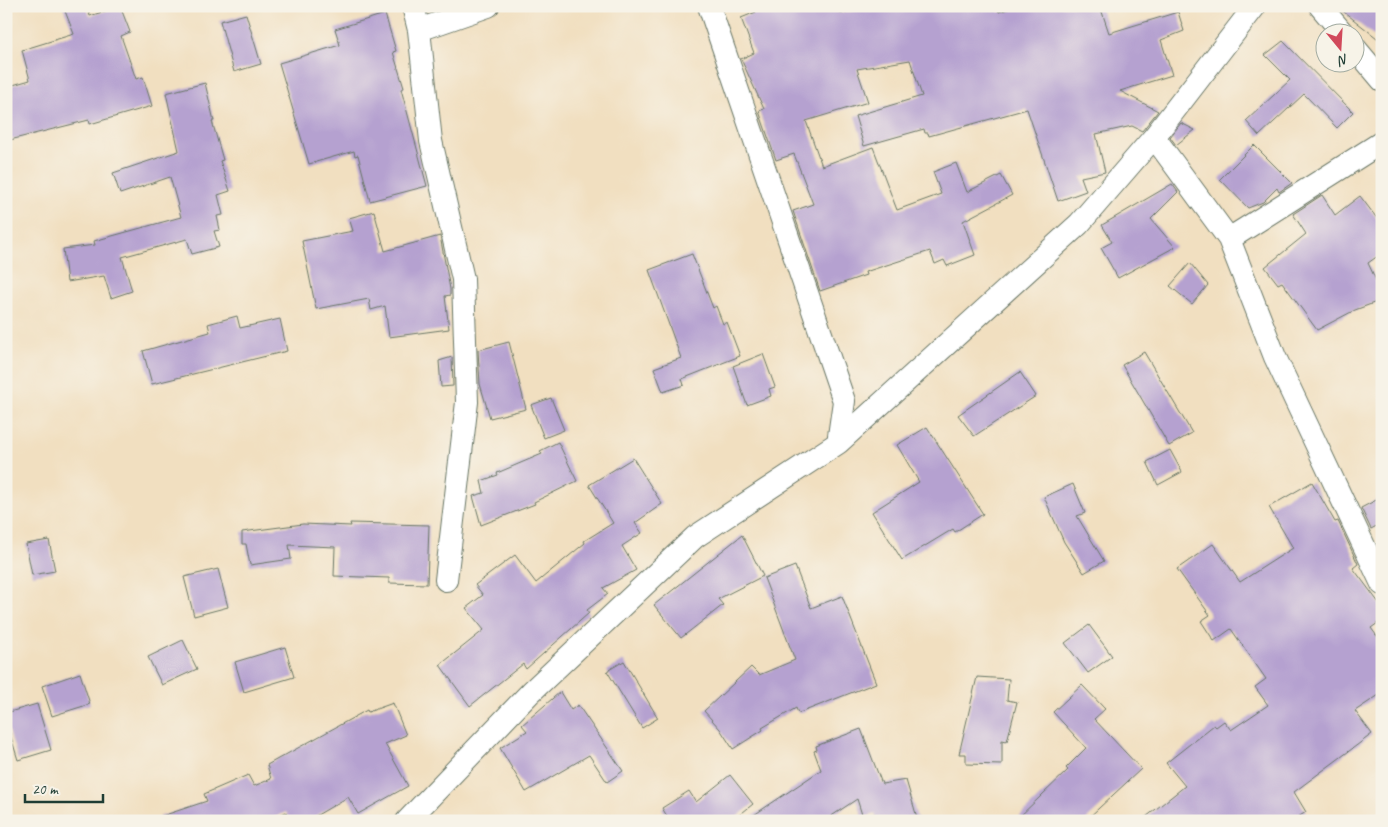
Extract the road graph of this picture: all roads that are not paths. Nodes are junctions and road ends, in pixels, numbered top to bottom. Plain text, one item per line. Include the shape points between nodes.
1 (413, 6) edge
2 (488, 6) edge
3 (709, 6) edge
4 (1256, 6) edge
5 (1320, 6) edge
6 (1334, 22) edge
7 (419, 30) junction
8 (1366, 61) edge
9 (1382, 80) edge
10 (1154, 137) junction
11 (1382, 142) edge
12 (1229, 239) junction
13 (838, 443) junction
14 (446, 580) dead end
15 (1382, 584) edge
16 (407, 821) edge

1 - 7 street
2 - 7 street
3 - 13 street via 844,401
4 - 10 street
5 - 6 street
7 - 14 street via 430,142 462,279 467,402
8 - 9 street
10 - 12 street
10 - 13 street via 1079,224
11 - 12 street
12 - 15 street via 1275,357
13 - 16 street via 695,537 531,692

